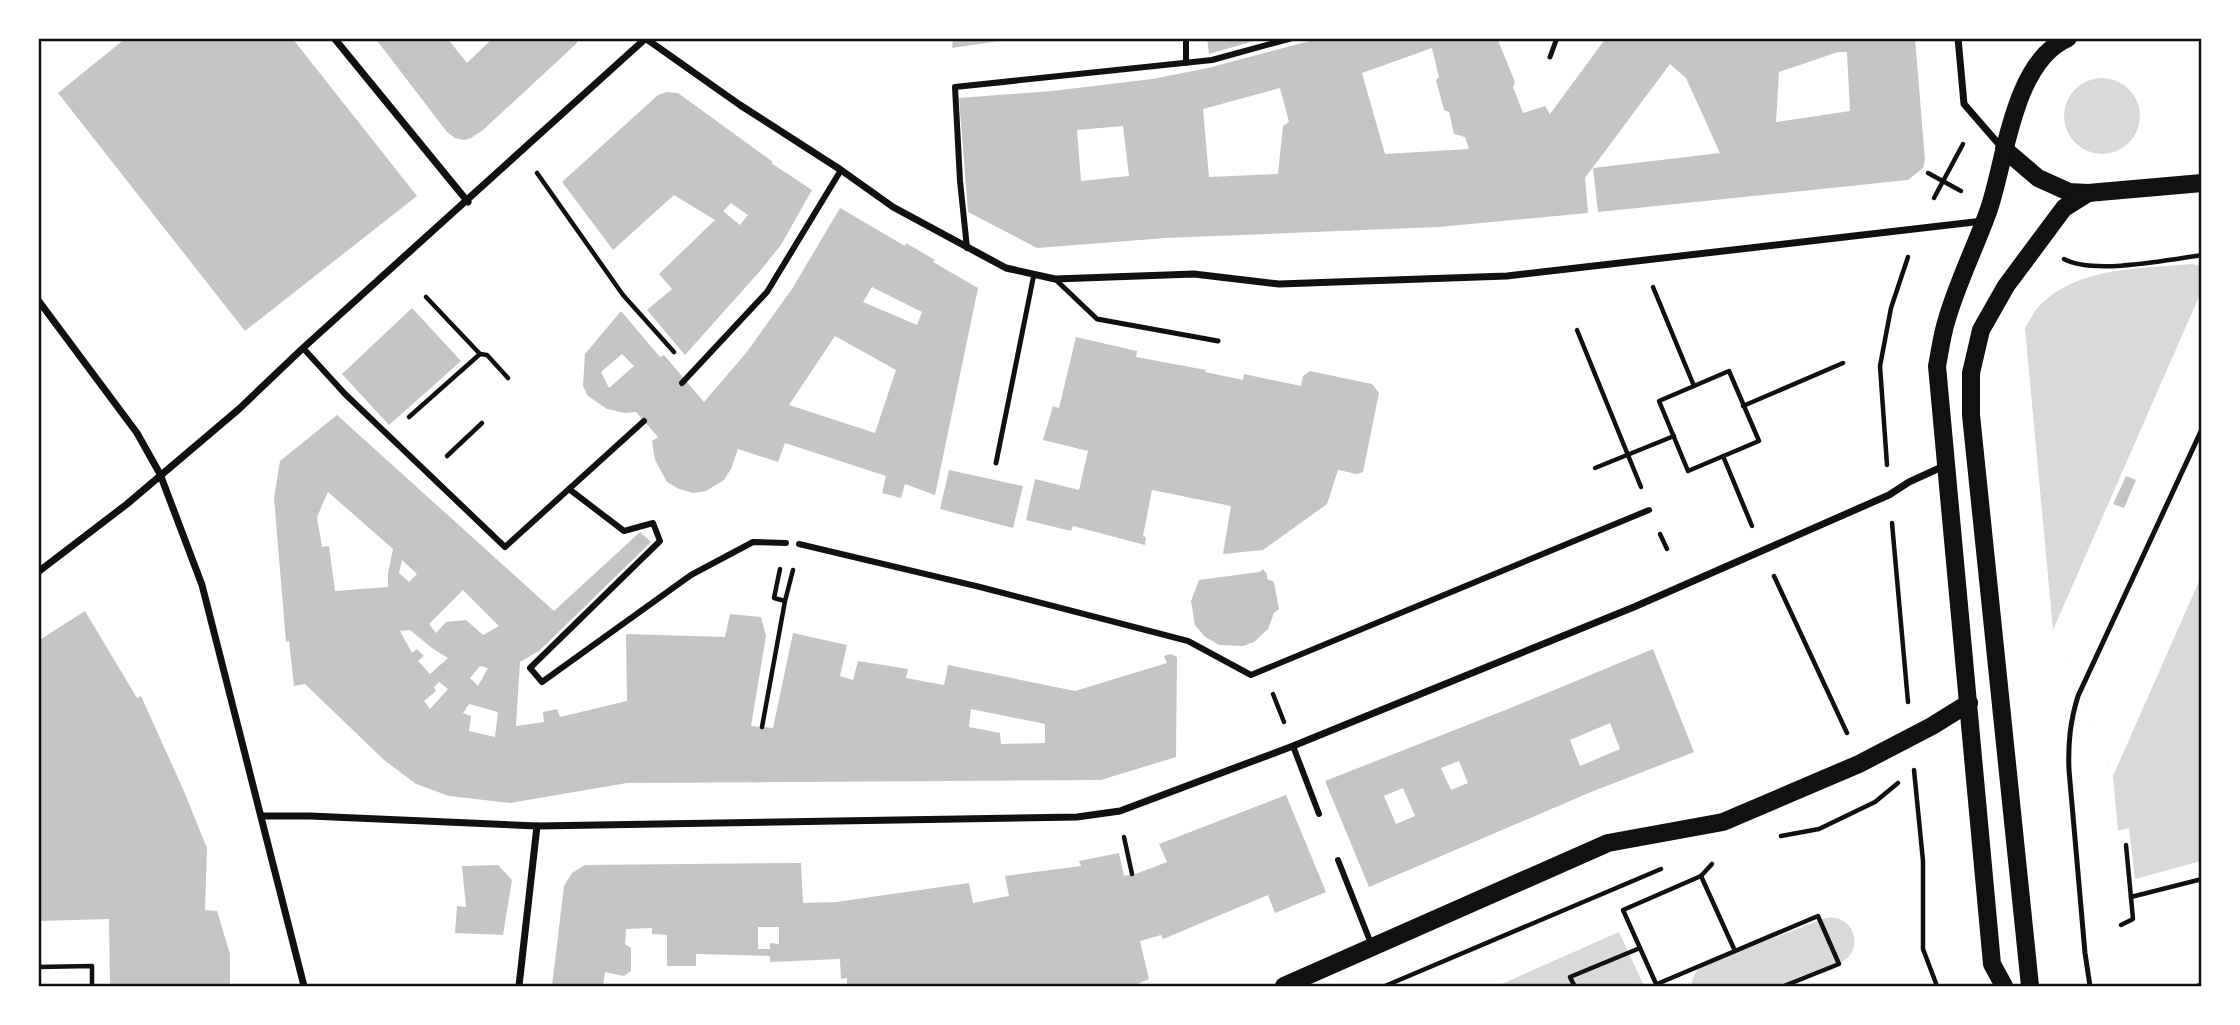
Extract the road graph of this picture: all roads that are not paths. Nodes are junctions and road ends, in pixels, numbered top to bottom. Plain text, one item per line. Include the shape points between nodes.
1 (334, 38) edge
2 (1186, 38) edge
3 (1292, 38) edge
4 (1557, 38) edge
5 (1958, 38) edge
6 (2068, 38) edge
7 (645, 39) edge
8 (1550, 57) dead end
9 (1186, 63) junction
10 (2004, 149) junction
11 (841, 170) junction
12 (2202, 183) edge
13 (2088, 193) junction
14 (468, 202) junction
15 (1983, 221) junction
16 (967, 248) junction
17 (1034, 274) junction
18 (1055, 279) junction
19 (38, 300) edge
20 (1218, 341) dead end
21 (303, 348) junction
22 (682, 383) dead end
23 (644, 421) dead end
24 (2202, 429) edge
25 (996, 463) dead end
26 (1946, 465) junction
27 (160, 474) junction
28 (569, 489) junction
29 (1650, 510) road end
30 (786, 543) road end
31 (799, 544) road end
32 (38, 572) edge
33 (1969, 703) junction
34 (1293, 746) junction
35 (1319, 814) dead end
36 (262, 816) junction
37 (537, 825) junction
38 (1338, 860) dead end
39 (1372, 948) junction
40 (304, 986) edge
41 (519, 986) edge
42 (1284, 986) edge
43 (2004, 986) edge
44 (2029, 986) edge
45 (2090, 986) edge

1 - 14 street
2 - 9 street
3 - 9 street
4 - 8 lane
5 - 10 street via 1964,104
6 - 10 main road via 2046,53 2024,87
7 - 11 street
7 - 14 street
9 - 16 street via 955,87
10 - 13 main road via 2038,178 2069,192
10 - 15 main road
11 - 16 street via 893,207
11 - 22 street via 767,292
12 - 13 main road
13 - 44 main road via 2064,208 2006,286 1982,330 1971,373 1970,415
14 - 21 street
15 - 18 street via 1507,276 1279,284 1194,274
15 - 26 main road via 1946,320 1937,366
16 - 17 street via 1006,268
17 - 18 street
17 - 25 lane
18 - 20 lane via 1097,319
19 - 27 street via 137,433
21 - 27 street
21 - 28 street via 505,547
23 - 28 street
24 - 45 lane via 2078,696 2068,740
26 - 33 main road
26 - 34 street via 1889,495 1649,601
27 - 32 street
27 - 36 street via 202,585
28 - 30 street via 624,531 653,523 660,541 530,668 541,682 691,575 753,542
29 - 31 street via 1251,675 1188,641
33 - 39 main road via 1858,764 1723,822 1608,843
33 - 43 main road via 1992,964
34 - 35 street
34 - 37 street via 1120,811 1077,817
36 - 37 street
36 - 40 street
37 - 41 street
38 - 39 street
39 - 42 main road

